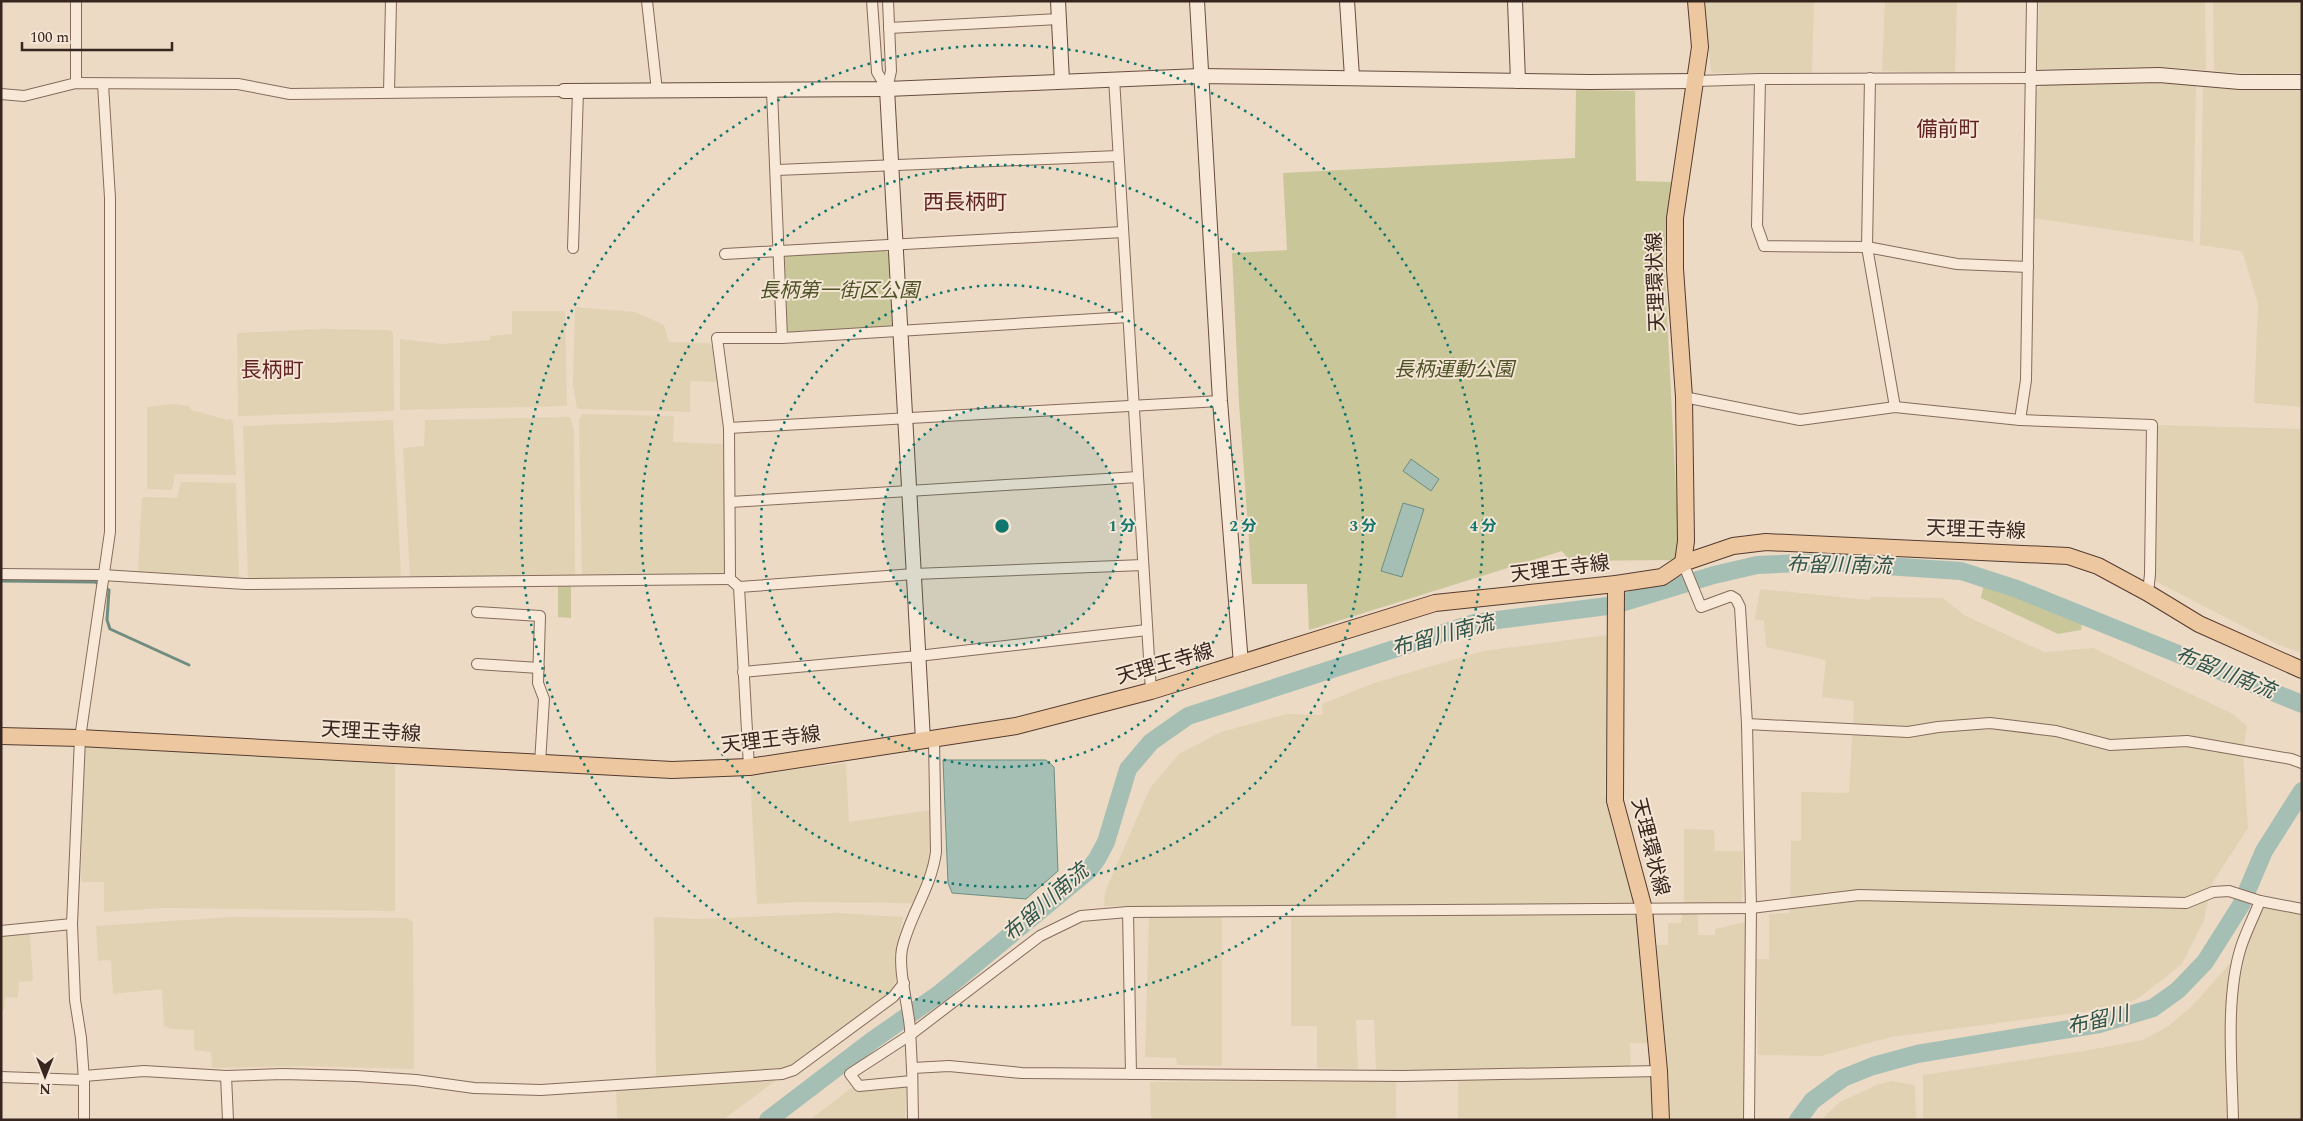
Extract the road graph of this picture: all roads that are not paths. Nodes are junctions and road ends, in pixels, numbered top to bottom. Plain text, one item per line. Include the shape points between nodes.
1 (76, 1) edge
2 (391, 1) edge
3 (647, 1) edge
4 (872, 1) edge
5 (888, 1) edge
6 (1058, 1) edge
7 (1197, 1) edge
8 (1347, 1) edge
9 (1515, 1) edge
10 (1696, 1) edge
11 (2032, 1) edge
12 (1059, 20) junction
13 (889, 28) junction
14 (1200, 76) junction
15 (1352, 77) junction
16 (1114, 78) junction
17 (1760, 78) junction
18 (1870, 78) junction
19 (2030, 78) junction
20 (1062, 81) junction
21 (1518, 81) junction
22 (1696, 81) junction
23 (2302, 82) edge
24 (76, 83) junction
25 (103, 84) junction
26 (887, 88) junction
27 (772, 90) junction
28 (571, 91) junction
29 (657, 91) junction
30 (389, 92) junction
31 (1, 94) edge
32 (1118, 156) junction
33 (892, 166) junction
34 (777, 170) junction
35 (1123, 232) junction
36 (894, 243) junction
37 (1867, 247) junction
38 (572, 248) dead end
39 (779, 250) junction
40 (725, 254) dead end
41 (2028, 267) junction
42 (1128, 317) junction
43 (899, 331) junction
44 (782, 338) junction
45 (1684, 397) junction
46 (1220, 401) junction
47 (1134, 406) junction
48 (1895, 407) junction
49 (906, 418) junction
50 (2020, 420) junction
51 (729, 428) junction
52 (1138, 477) junction
53 (910, 491) junction
54 (730, 502) junction
55 (1143, 565) junction
56 (1685, 568) junction
57 (1, 574) edge
58 (914, 574) junction
59 (103, 575) junction
60 (730, 579) junction
61 (739, 587) junction
62 (1616, 588) junction
63 (2148, 593) junction
64 (478, 612) dead end
65 (1147, 630) junction
66 (918, 656) junction
67 (477, 664) dead end
68 (1240, 664) junction
69 (539, 668) junction
70 (2302, 670) edge
71 (743, 672) junction
72 (1151, 691) junction
73 (1747, 724) junction
74 (1, 736) edge
75 (80, 738) junction
76 (928, 740) junction
77 (540, 763) junction
78 (2302, 763) edge
79 (749, 767) junction
80 (2257, 900) junction
81 (1751, 908) junction
82 (1644, 909) junction
83 (2302, 909) edge
84 (1128, 912) junction
85 (72, 924) junction
86 (1, 931) edge
87 (904, 987) junction
88 (910, 1032) junction
89 (912, 1068) junction
90 (1659, 1071) junction
91 (1131, 1074) junction
92 (226, 1076) junction
93 (1, 1077) edge
94 (84, 1078) junction
95 (912, 1081) junction
96 (84, 1120) edge
97 (228, 1120) edge
98 (913, 1120) edge
99 (1661, 1120) edge
100 (1750, 1120) edge
101 (2233, 1120) edge

1 - 24 street
2 - 30 street
3 - 29 street
4 - 26 street via 876,72
5 - 13 street
6 - 12 street
7 - 14 street
8 - 15 street
9 - 21 street
10 - 22 main road, 天理環状線 via 1700,47
11 - 19 street
12 - 13 street
12 - 20 street
13 - 26 street via 891,71
14 - 15 street
14 - 16 street
14 - 46 street
15 - 21 street
16 - 20 street
16 - 32 street
17 - 18 street
17 - 22 street
17 - 37 street via 1757,226 1764,246
18 - 19 street
18 - 37 street
19 - 23 street via 2159,75 2240,82
19 - 41 street
20 - 26 street
21 - 22 street
22 - 45 main road, 天理環状線 via 1675,218 1674,269
24 - 25 street
24 - 31 street via 24,96
25 - 30 street via 238,84 290,94
25 - 59 street via 110,198 110,532
26 - 27 street
26 - 33 street
27 - 29 street
27 - 34 street
28 - 29 street
28 - 30 street
28 - 38 street
32 - 33 street
32 - 35 street
33 - 34 street
33 - 36 street
34 - 39 street
35 - 36 street
35 - 42 street
36 - 39 street
36 - 43 street
37 - 41 street via 1957,264
37 - 48 street
39 - 40 street
39 - 44 street
41 - 50 street via 2026,380
42 - 43 street
42 - 47 street
43 - 44 street
43 - 49 street
44 - 51 street via 717,338
45 - 48 street via 1800,420
45 - 56 main road, 天理環状線
46 - 47 street
46 - 68 street
47 - 49 street
47 - 52 street
48 - 50 street
49 - 51 street
49 - 53 street
50 - 63 street via 2152,425
51 - 54 street
52 - 53 street
52 - 55 street
53 - 54 street
53 - 58 street
54 - 60 street
55 - 58 street
55 - 65 street
56 - 62 main road, 天理王寺線
56 - 63 main road, 天理王寺線 via 1733,546 1766,542 2024,553 2068,556 2098,566
56 - 73 street via 1701,606 1731,596 1738,602
57 - 59 street
58 - 61 street
58 - 66 street
59 - 60 street via 245,584
59 - 75 street
60 - 61 street
61 - 71 street
62 - 68 main road, 天理王寺線 via 1435,603
62 - 82 main road, 天理環状線 via 1615,801
63 - 70 main road, 天理王寺線 via 2200,624
64 - 69 street via 540,616
65 - 66 street
65 - 72 street
66 - 71 street
66 - 76 street
67 - 69 street
68 - 72 main road, 天理王寺線
69 - 77 street via 538,683 544,700
71 - 79 street
72 - 76 main road, 天理王寺線 via 1016,726
73 - 78 street via 1908,732 1990,723 2056,731 2110,745 2187,741
73 - 81 street
74 - 75 main road, 天理王寺線
75 - 77 main road, 天理王寺線
75 - 85 street
76 - 79 main road, 天理王寺線
76 - 87 street via 936,852 931,880 912,918 902,951
77 - 79 main road, 天理王寺線 via 672,770
80 - 81 street via 2229,891 2212,892 2186,904 1859,895
80 - 83 street
80 - 101 street via 2235,977
81 - 82 street
81 - 100 street
82 - 84 street
82 - 90 main road, 天理環状線
84 - 88 street via 1081,916 1040,936
84 - 91 street
85 - 86 street
85 - 94 street via 75,1000
87 - 88 street
87 - 92 street via 821,1051 794,1070 782,1074 540,1090 474,1088 356,1076
88 - 89 street
88 - 95 street via 850,1074 859,1086
89 - 91 street via 949,1066 1022,1073
89 - 95 street
90 - 91 street via 1403,1076
90 - 99 main road, 天理環状線
92 - 94 street via 144,1071
92 - 97 street
93 - 94 street
94 - 96 street
95 - 98 street

